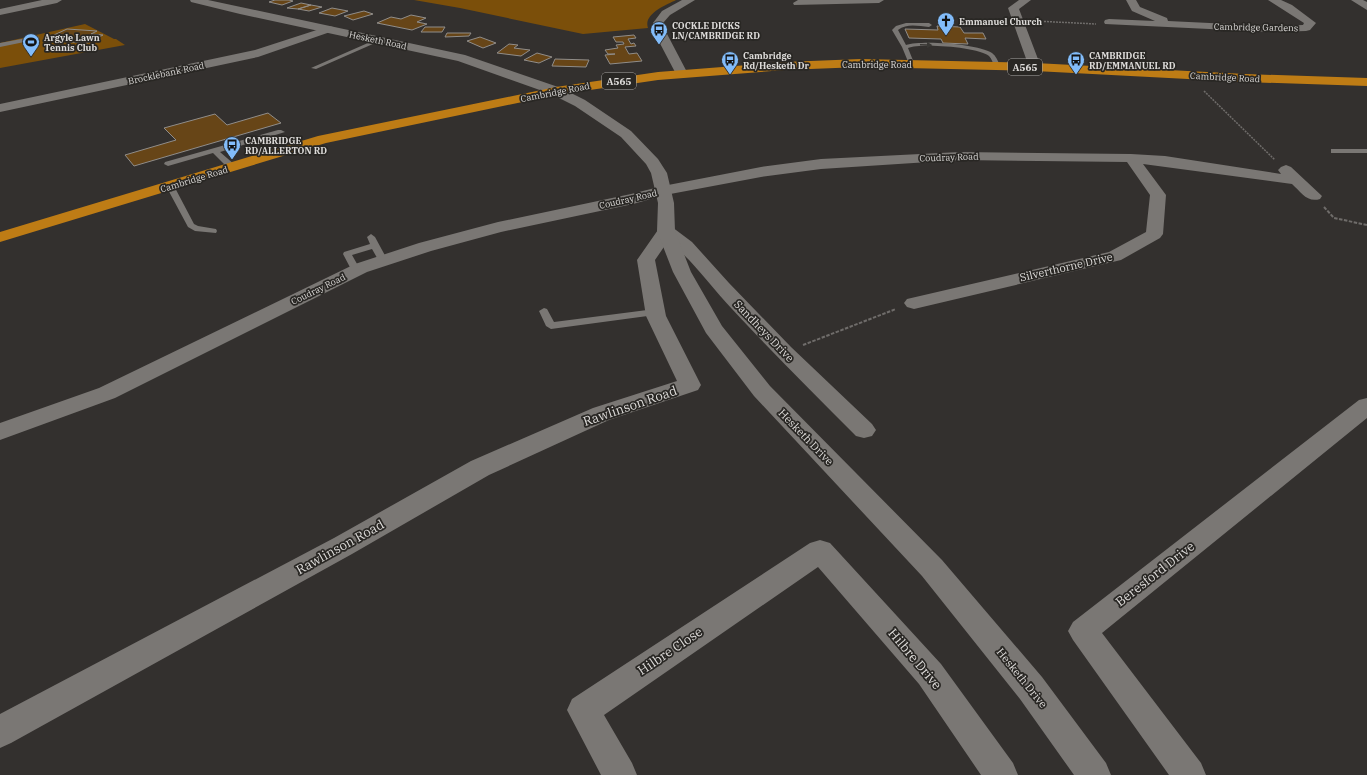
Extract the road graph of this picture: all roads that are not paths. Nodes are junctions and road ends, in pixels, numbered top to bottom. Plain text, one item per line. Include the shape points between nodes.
1 (57, 0) edge
2 (195, 0) edge
3 (690, 0) edge
4 (879, 0) edge
5 (1026, 0) edge
6 (1131, 0) edge
7 (1273, 0) edge
8 (1356, 0) edge
9 (44, 1) edge
10 (797, 3) edge
11 (1367, 7) edge
12 (0, 12) edge
13 (1109, 22) road end
14 (929, 25) dead end
15 (1177, 25) junction
16 (329, 30) junction
17 (37, 38) dead end
18 (379, 40) junction
19 (0, 45) edge
20 (905, 47) junction
21 (911, 63) junction
22 (998, 66) junction
23 (1035, 67) junction
24 (314, 68) dead end
25 (682, 74) junction
26 (1367, 82) edge
27 (556, 92) junction
28 (0, 108) edge
29 (281, 132) dead end
30 (215, 151) junction
31 (1334, 151) dead end
32 (1367, 151) edge
33 (1130, 158) junction
34 (168, 164) dead end
35 (232, 167) junction
36 (1282, 167) road end
37 (1296, 180) junction
38 (170, 186) junction
39 (664, 190) junction
40 (1314, 196) road end
41 (213, 230) dead end
42 (666, 231) junction
43 (0, 237) edge
44 (383, 261) junction
45 (356, 271) junction
46 (914, 303) road end
47 (544, 311) dead end
48 (655, 312) junction
49 (1367, 406) edge
50 (864, 430) dead end
51 (0, 432) edge
52 (820, 550) joint
53 (0, 732) edge
54 (620, 775) edge
55 (1001, 775) edge
56 (1094, 775) edge
57 (1189, 775) edge

1 - 9 street
2 - 16 street, Hesketh Road
3 - 25 street via 666,13 658,23 660,32
4 - 10 street
5 - 23 street via 1013,8
6 - 15 street, Cambridge Gardens via 1136,9
7 - 15 street, Cambridge Gardens via 1311,22 1306,28 1274,29
8 - 11 street
9 - 12 street
13 - 15 street, Cambridge Gardens
14 - 20 lane via 899,26 896,30
16 - 18 street, Hesketh Road
16 - 28 street, Brocklebank Road via 258,53
17 - 19 lane
18 - 24 lane
18 - 27 street, Hesketh Road via 461,58
20 - 21 lane
20 -> 22 lane via 966,47 987,53
21 - 22 highway, Cambridge Road / A565
21 - 25 highway, Cambridge Road / A565 via 785,66
22 - 23 highway, Cambridge Road / A565
23 - 26 highway, Cambridge Road / A565
25 - 27 highway, Cambridge Road / A565 via 610,82
27 - 35 highway, Cambridge Road / A565 via 323,139
27 - 39 street, Hesketh Drive via 580,103 626,134 653,162
29 - 30 lane
30 - 34 lane
30 - 35 lane
31 - 32 lane
33 - 37 street, Coudray Road
33 - 39 street, Coudray Road via 960,156 821,164
33 - 46 street, Silverthorne Drive via 1158,195 1154,234 1115,256
35 - 38 highway, Cambridge Road / A565
36 - 37 street
37 - 40 street
38 - 41 lane via 191,225 195,228
38 - 43 highway, Cambridge Road / A565
39 - 42 street, Hesketh Drive
39 - 44 street, Coudray Road via 633,199 498,227
42 - 48 street via 646,260
42 - 50 street, Sandheys Drive via 686,246 784,352
42 - 56 street, Hesketh Drive via 682,272 713,329 762,391 932,568 1031,688
44 - 45 street, Coudray Road
44 - 45 lane via 373,241 347,254
45 - 51 street, Coudray Road via 107,393
47 - 48 lane via 551,326
48 - 53 street, Rawlinson Road via 690,385 601,414 480,468 343,546
49 - 57 street, Beresford Drive via 1083,631
52 - 54 street, Hilbre Close via 583,710
52 - 55 street, Hilbre Drive via 930,674

